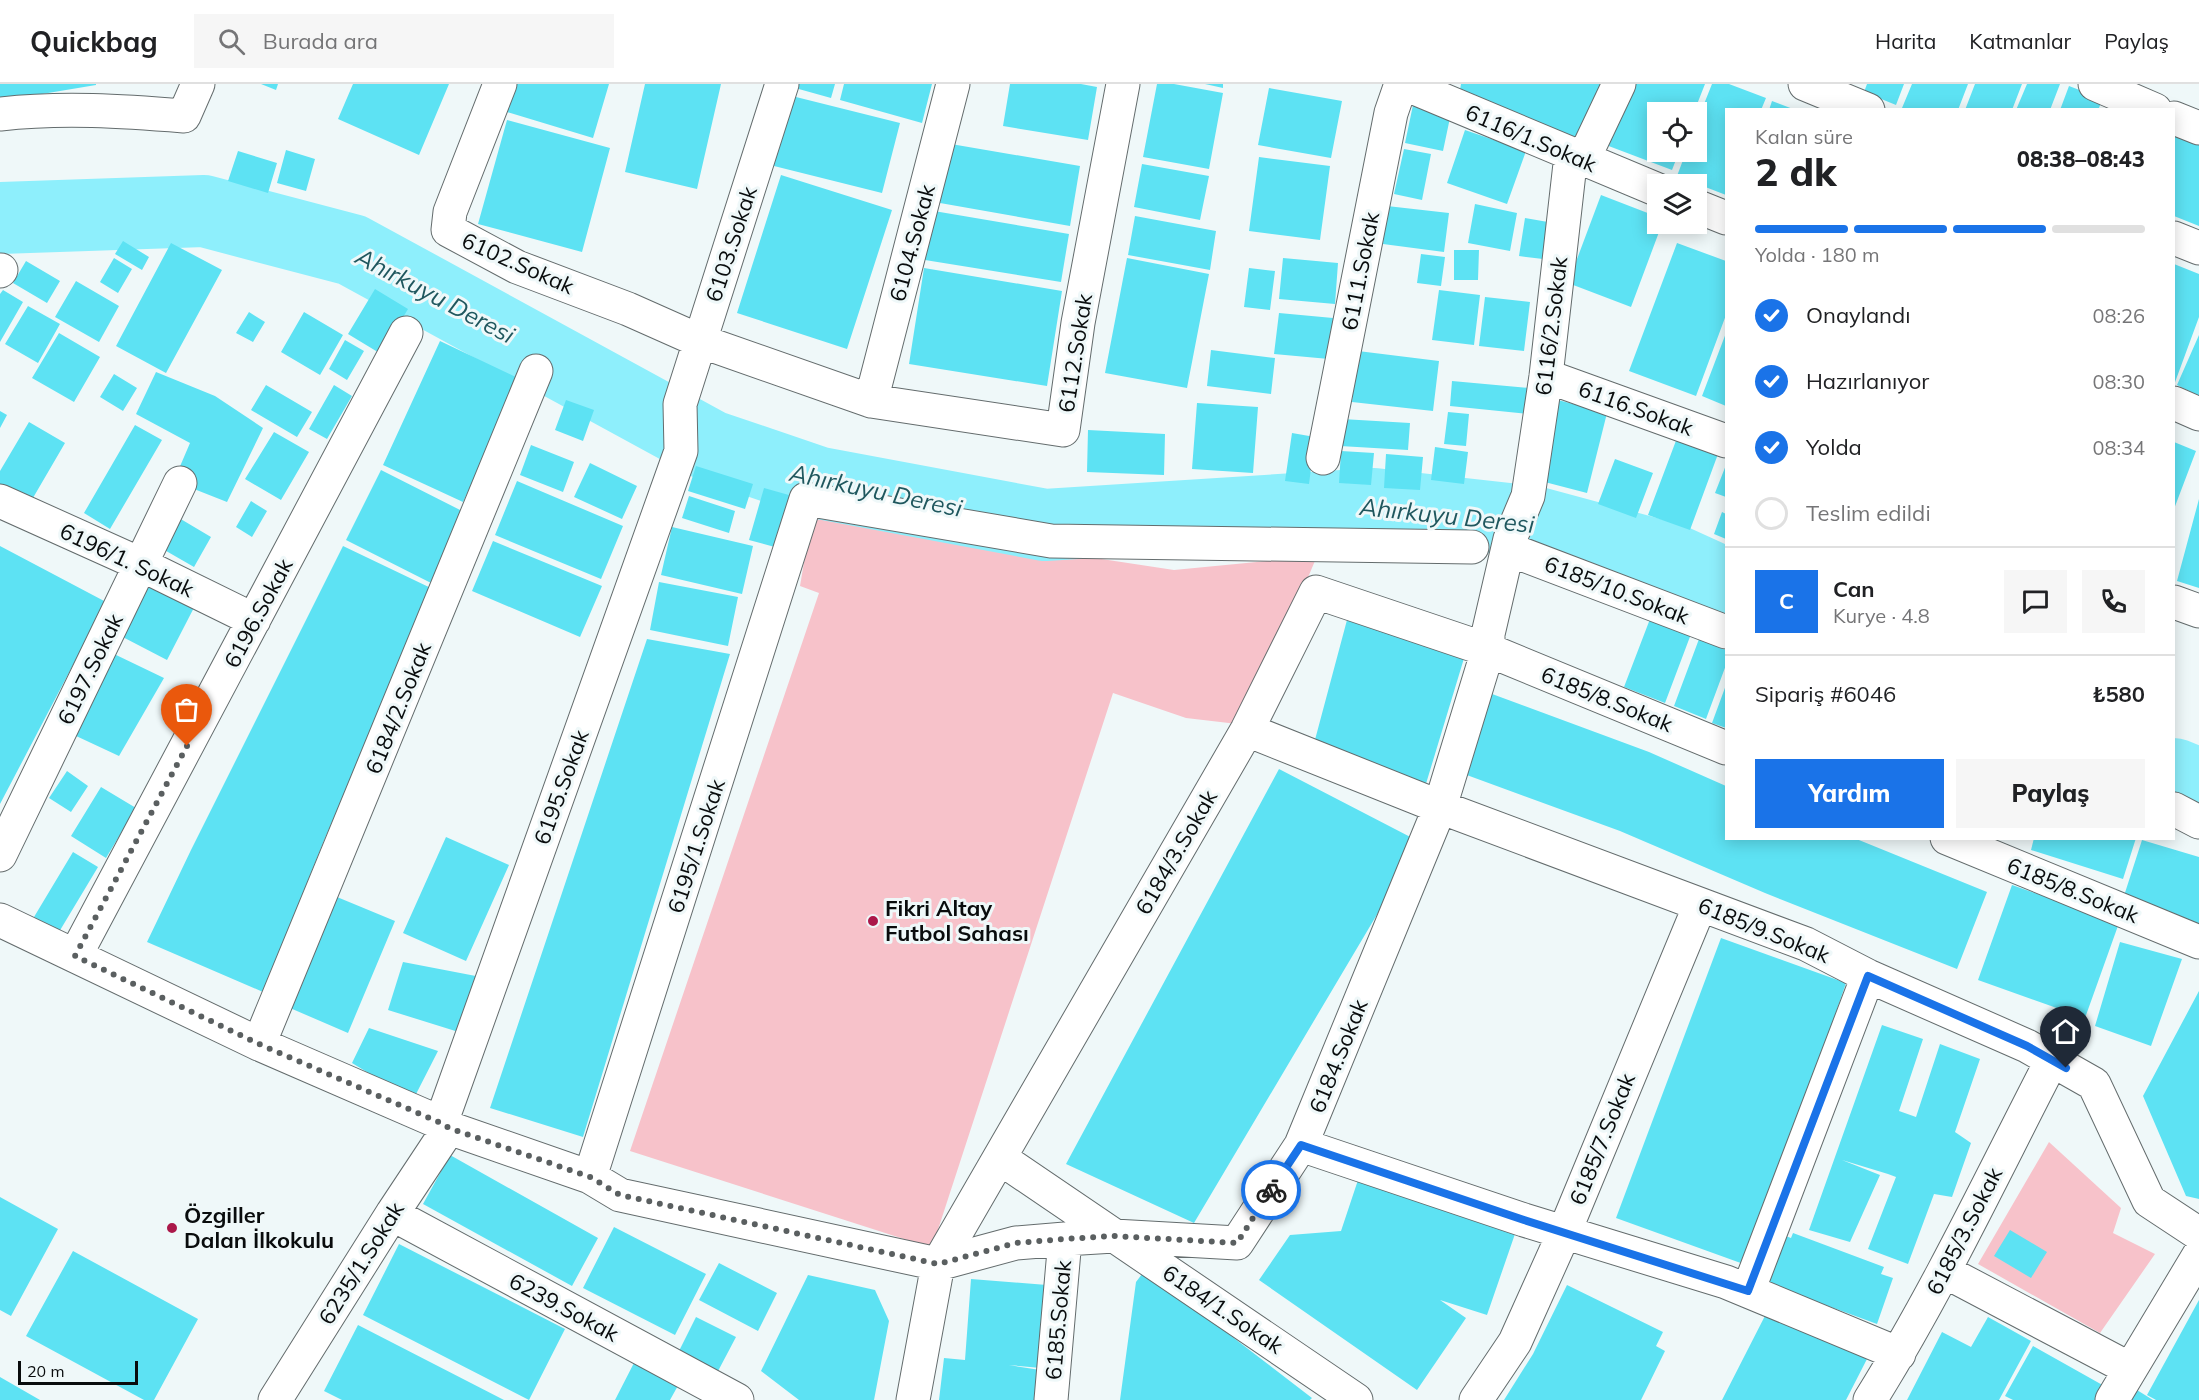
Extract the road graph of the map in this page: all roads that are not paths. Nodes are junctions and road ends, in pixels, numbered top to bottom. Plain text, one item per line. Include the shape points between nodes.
1 (198, 84) edge
2 (500, 84) edge
3 (782, 84) edge
4 (953, 84) edge
5 (1123, 84) edge
6 (1403, 84) edge
7 (1619, 84) edge
8 (1805, 84) edge
9 (2095, 84) edge
10 (1863, 108) edge
11 (2150, 108) edge
12 (0, 114) edge
13 (2175, 118) edge
14 (2199, 128) edge
15 (1577, 157) junction
16 (1647, 186) edge
17 (1707, 210) edge
18 (1725, 218) edge
19 (2175, 238) edge
20 (2199, 248) edge
21 (406, 333) dead end
22 (700, 340) junction
23 (536, 371) dead end
24 (1546, 375) junction
25 (871, 401) junction
26 (2175, 403) edge
27 (2199, 414) edge
28 (1725, 441) edge
29 (681, 451) joint
30 (1323, 458) dead end
31 (180, 483) dead end
32 (0, 501) edge
33 (1509, 544) junction
34 (1472, 547) dead end
35 (140, 564) junction
36 (2175, 602) edge
37 (2199, 611) edge
38 (254, 620) junction
39 (1725, 632) edge
40 (1488, 650) junction
41 (1247, 730) junction
42 (1725, 748) edge
43 (1440, 807) junction
44 (2175, 810) edge
45 (2199, 822) edge
46 (1952, 840) edge
47 (0, 855) edge
48 (1700, 905) junction
49 (0, 920) edge
50 (2199, 942) edge
51 (75, 956) junction
52 (1868, 976) junction
53 (259, 1044) junction
54 (2052, 1060) junction
55 (445, 1125) junction
56 (1301, 1145) junction
57 (1000, 1158) junction
58 (590, 1177) junction
59 (392, 1214) junction
60 (1564, 1233) junction
61 (2199, 1234) edge
62 (1114, 1236) junction
63 (1065, 1239) junction
64 (2199, 1255) edge
65 (938, 1264) junction
66 (1944, 1271) junction
67 (1748, 1291) junction
68 (1899, 1354) junction
69 (2130, 1369) junction
70 (275, 1400) edge
71 (737, 1400) edge
72 (913, 1400) edge
73 (1050, 1400) edge
74 (1356, 1400) edge
75 (1476, 1400) edge
76 (1870, 1400) edge
77 (2112, 1400) edge

1 - 12 street via 184,116 73,110
2 - 22 street, 6102.Sokak via 450,212 448,230 517,267
3 - 22 street, 6103.Sokak
4 - 25 street, 6104.Sokak
5 - 25 street, 6112.Sokak via 1078,323 1063,430
6 - 15 street, 6116/1.Sokak
6 - 30 street, 6111.Sokak via 1391,113
7 - 15 street, 6116/2.Sokak
8 - 10 street
9 - 11 street
13 - 14 street
15 - 16 street, 6116/1.Sokak
15 - 24 street, 6116/2.Sokak
17 - 18 street
19 - 20 street
21 - 38 street, 6196.Sokak
22 - 25 street
22 - 29 street, 6103.Sokak via 680,404
23 - 53 street, 6184/2.Sokak
24 - 28 street, 6116.Sokak
24 - 33 street, 6116/2.Sokak via 1528,496
26 - 27 street
29 - 55 street, 6195.Sokak
31 - 35 street, 6197.Sokak
32 - 35 street, 6196/1. Sokak
33 - 39 street, 6185/10.Sokak
33 - 40 street, 6184.Sokak via 1488,634
34 - 58 street, 6195/1.Sokak via 1051,541 806,499
35 - 38 street, 6196/1. Sokak
35 - 47 street, 6197.Sokak
36 - 37 street
38 - 51 street, 6196.Sokak
40 - 41 street, 6184/3.Sokak via 1316,592
40 - 42 street, 6185/8.Sokak
40 - 43 street, 6184.Sokak
41 - 43 street, 6185/9.Sokak
41 - 57 street, 6184/3.Sokak
43 - 48 street, 6185/9.Sokak
43 - 56 street, 6184.Sokak
44 - 45 street
46 - 50 street, 6185/8.Sokak
48 - 52 street, 6185/9.Sokak via 1806,944
48 - 60 street, 6185/7.Sokak
49 - 51 street, 6184.Sokak
51 - 53 street, 6184.Sokak
52 - 54 street, 6185/9.Sokak
52 - 67 street
53 - 55 street, 6184.Sokak
54 - 61 street, 6185/9.Sokak via 2094,1084 2149,1201
54 - 66 street, 6185/3.Sokak
55 - 58 street, 6184.Sokak
55 - 59 street, 6235/1.Sokak
56 - 60 street
56 - 62 street, 6184.Sokak via 1237,1243
57 - 62 street, 6184/1.Sokak
57 - 65 street, 6184/3.Sokak
58 - 65 street, 6184.Sokak via 620,1195
59 - 70 street, 6235/1.Sokak
59 - 71 street, 6239.Sokak
60 - 67 street
60 - 75 street, 6185/7.Sokak via 1515,1342
62 - 63 street, 6184.Sokak
62 - 74 street, 6184/1.Sokak
63 - 65 street, 6184.Sokak via 1016,1243
63 - 73 street, 6185.Sokak
64 - 69 street
65 - 72 street, 6184/3.Sokak
66 - 68 street, 6185/3.Sokak
66 - 69 street
67 - 68 street
68 - 76 street, 6185/3.Sokak
69 - 77 street

